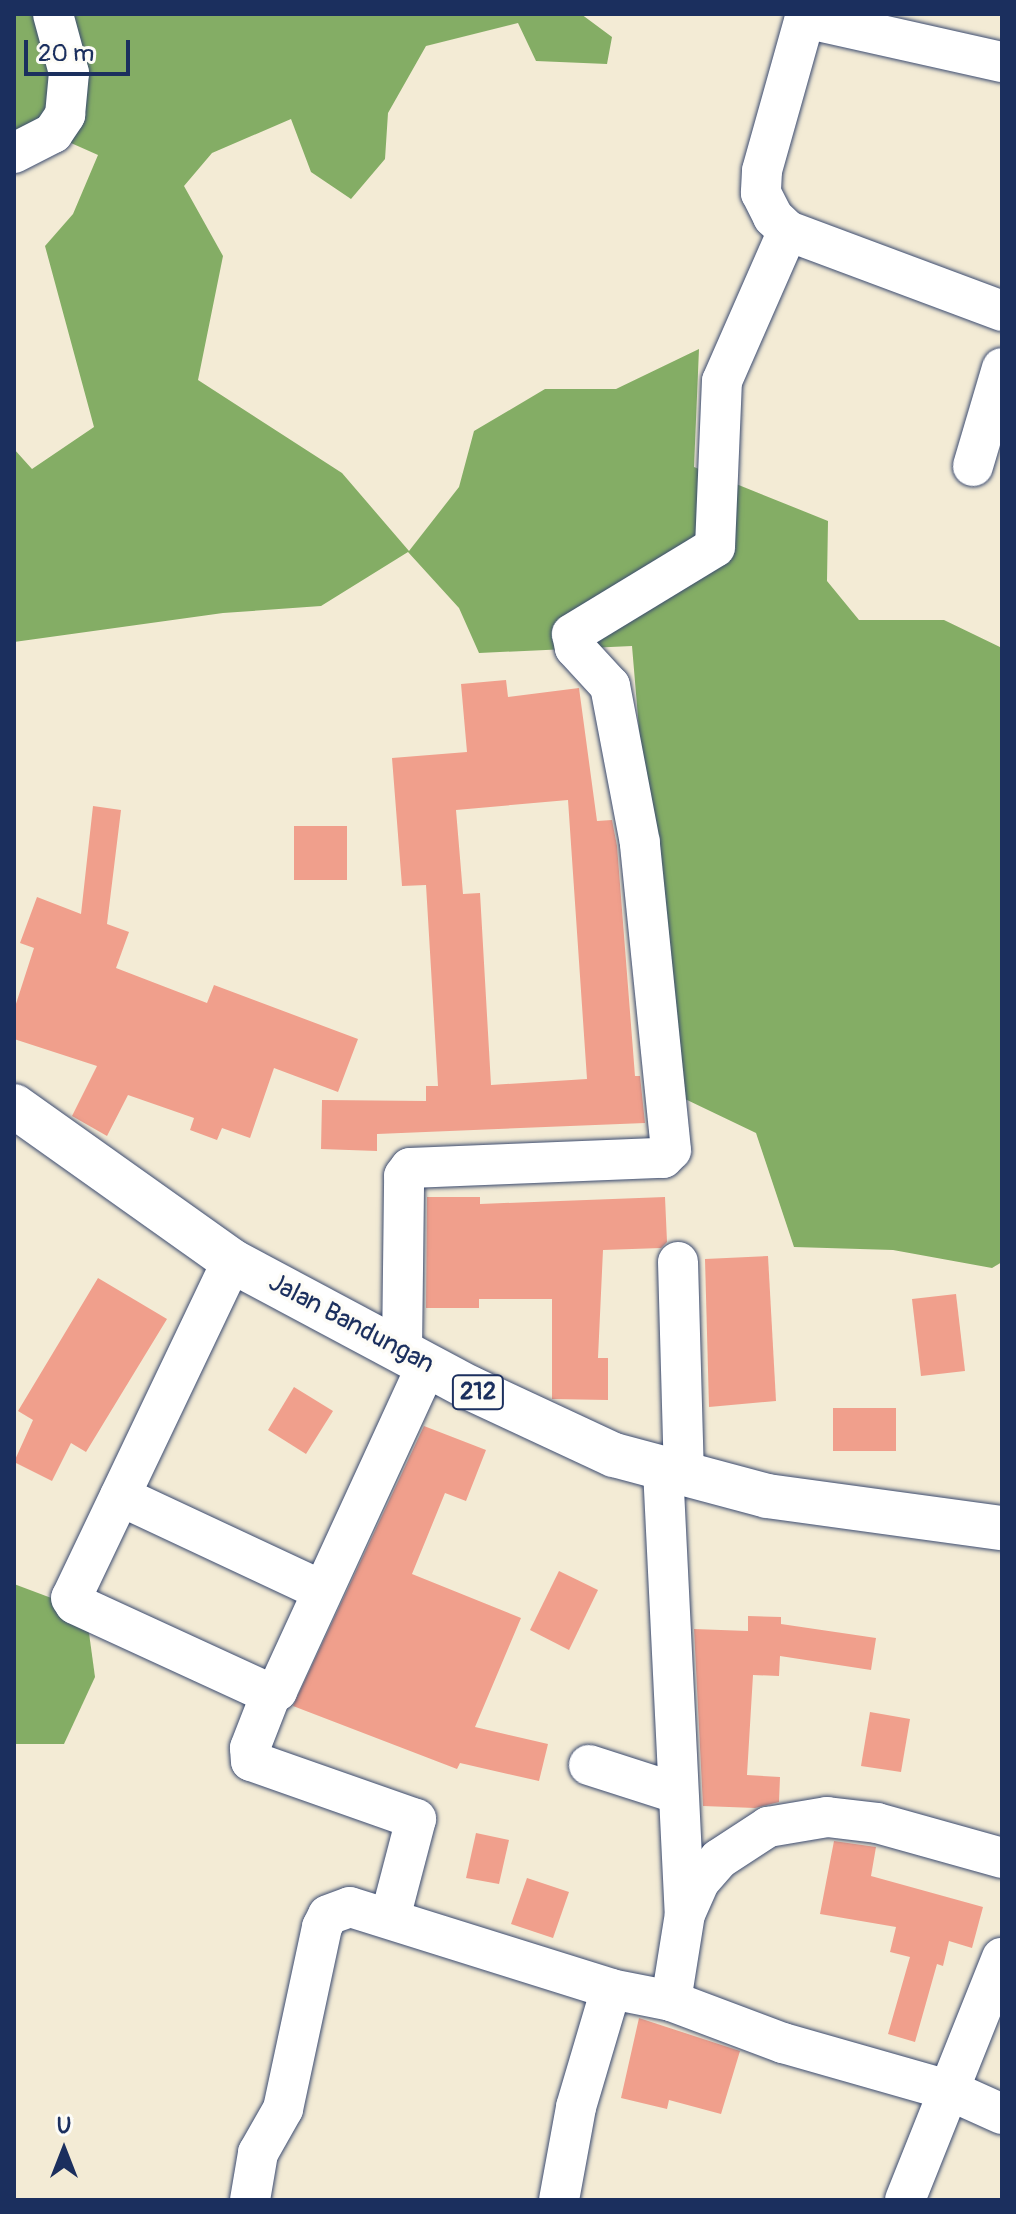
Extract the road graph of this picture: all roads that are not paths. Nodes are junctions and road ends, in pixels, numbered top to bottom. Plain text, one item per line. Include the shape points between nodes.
1 (53, 14) edge
2 (805, 16) edge
3 (1002, 62) edge
4 (14, 153) edge
5 (788, 231) junction
6 (1002, 311) edge
7 (1002, 368) edge
8 (973, 466) dead end
9 (14, 1106) edge
10 (232, 1261) junction
11 (678, 1262) dead end
12 (414, 1358) junction
13 (674, 1472) junction
14 (120, 1496) junction
15 (1002, 1528) edge
16 (321, 1590) junction
17 (271, 1694) junction
18 (589, 1765) dead end
19 (676, 1793) junction
20 (1002, 1858) edge
21 (685, 1914) junction
22 (390, 1918) junction
23 (1002, 1958) edge
24 (611, 1989) junction
25 (671, 2001) junction
26 (951, 2091) junction
27 (1002, 2114) edge
28 (250, 2200) edge
29 (559, 2200) edge
30 (905, 2200) edge

1 - 4 street via 69,73 65,115 53,133
2 - 3 street
2 - 5 street via 762,171 763,201
5 - 6 street
5 - 12 street via 722,381 715,547 572,634 575,648 606,678 616,717 640,843 671,1150 663,1158 410,1168 404,1176
7 - 8 street
9 - 10 main road, Jalan Bandungan / 212
10 - 12 main road, Jalan Bandungan / 212
10 - 14 street
11 - 13 street
12 - 13 main road, Jalan Bandungan / 212 via 614,1455
12 - 16 street
13 - 15 main road, Jalan Bandungan / 212 via 767,1496
13 - 19 street
14 - 16 street
14 - 17 street via 72,1602
16 - 17 street
17 - 22 street via 250,1748 251,1761 416,1819
18 - 19 street
19 - 21 street
20 - 21 street via 877,1823 827,1817 796,1820 768,1827 719,1859 700,1881
21 - 25 street
22 - 24 street
22 - 28 street via 350,1907 328,1915 283,2109 258,2153
23 - 26 street
24 - 25 street
24 - 29 street via 576,2107
25 - 26 street via 783,2043
26 - 27 street
26 - 30 street

